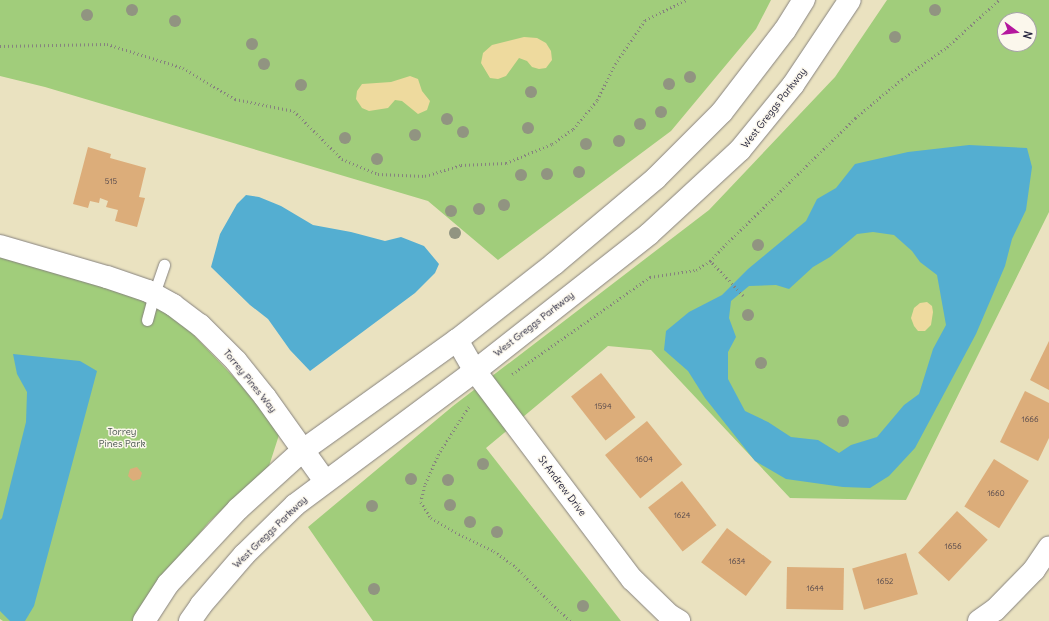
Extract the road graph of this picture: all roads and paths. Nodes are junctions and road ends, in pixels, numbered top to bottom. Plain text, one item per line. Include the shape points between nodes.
1 (686, 0) edge
2 (804, 0) edge
3 (850, 0) edge
4 (999, 0) edge
5 (0, 46) edge
6 (0, 246) edge
7 (710, 261) junction
8 (164, 266) dead end
9 (154, 294) junction
10 (743, 296) dead end
11 (147, 320) dead end
12 (457, 340) junction
13 (475, 371) junction
14 (512, 374) dead end
15 (469, 407) dead end
16 (302, 451) junction
17 (325, 481) junction
18 (1049, 548) edge
19 (144, 621) edge
20 (190, 621) edge
21 (571, 621) edge
22 (679, 621) edge
23 (979, 621) edge

1 - 5 path via 645,20 615,64 597,100 573,129 552,144 506,163 461,165 425,176 378,174 342,160 294,111 235,99 183,68 106,44
2 - 12 street via 785,30 722,112 656,178 554,264
3 - 13 street, West Greggs Parkway via 793,85 740,150 649,234
4 - 7 path via 948,47 902,79 855,118
6 - 9 street, Torrey Pines Way via 107,277
7 - 10 path
7 - 14 path via 696,270 650,278
8 - 9 lane
9 - 11 lane
9 - 16 street, Torrey Pines Way via 200,325 236,361 265,396
12 - 13 street, St Andrew Drive
12 - 16 street
13 - 17 street, West Greggs Parkway
13 - 22 street, St Andrew Drive via 632,579 669,615
15 - 21 path via 439,454 424,486 421,502 431,518 494,551 516,567
16 - 17 street, Torrey Pines Way
16 - 19 street via 238,509 168,584
17 - 20 street, West Greggs Parkway via 295,505 244,555
18 - 23 street via 1034,570 995,610

